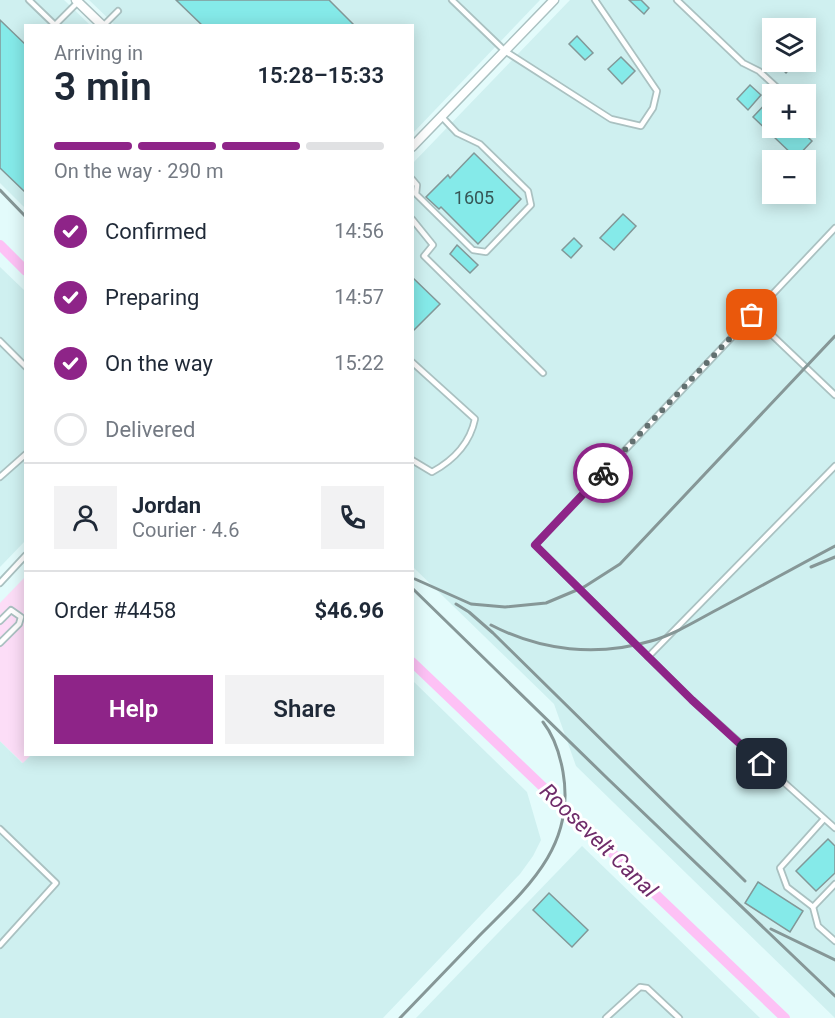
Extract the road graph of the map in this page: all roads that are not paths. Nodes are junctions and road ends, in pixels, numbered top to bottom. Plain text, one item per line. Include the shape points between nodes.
1 (29, 0) edge
2 (452, 0) edge
3 (554, 0) edge
4 (595, 0) edge
5 (677, 0) edge
6 (77, 1) edge
7 (118, 10) dead end
8 (55, 24) edge
9 (57, 24) edge
10 (101, 24) edge
11 (105, 24) edge
12 (505, 51) junction
13 (773, 84) edge
14 (442, 117) junction
15 (414, 145) edge
16 (414, 182) edge
17 (414, 221) edge
18 (835, 228) edge
19 (752, 315) junction
20 (0, 341) edge
21 (414, 364) edge
22 (24, 365) edge
23 (543, 373) dead end
24 (835, 395) edge
25 (24, 456) edge
26 (414, 461) edge
27 (835, 465) edge
28 (0, 477) edge
29 (24, 557) edge
30 (0, 583) edge
31 (0, 621) edge
32 (0, 643) edge
33 (648, 657) junction
34 (824, 819) junction
35 (835, 828) edge
36 (0, 829) edge
37 (835, 884) edge
38 (813, 907) junction
39 (835, 941) edge
40 (0, 945) edge
41 (606, 1018) edge
42 (679, 1018) edge

1 - 8 lane
2 - 12 lane
3 - 12 street
4 - 12 lane via 657,91 653,108 641,126 611,119
5 - 13 lane via 743,63
6 - 9 lane
6 - 10 street
7 - 11 lane
12 - 14 street
14 - 15 street
14 - 16 lane via 457,133 480,144 528,191 531,205 486,252 473,250 416,194
17 - 23 lane via 434,245 424,256
18 - 19 lane
19 - 24 lane
19 - 33 lane via 535,545
20 - 22 lane
21 - 26 lane via 475,419 471,437 445,465 432,472
25 - 28 lane
27 - 33 lane
29 - 30 lane
31 - 32 lane via 11,610 21,616 19,624
33 - 34 lane
34 - 35 lane
34 - 38 lane via 780,868 787,887
36 - 40 lane via 56,883
37 - 38 lane
38 - 39 lane via 818,926
41 - 42 lane via 640,987 647,988

